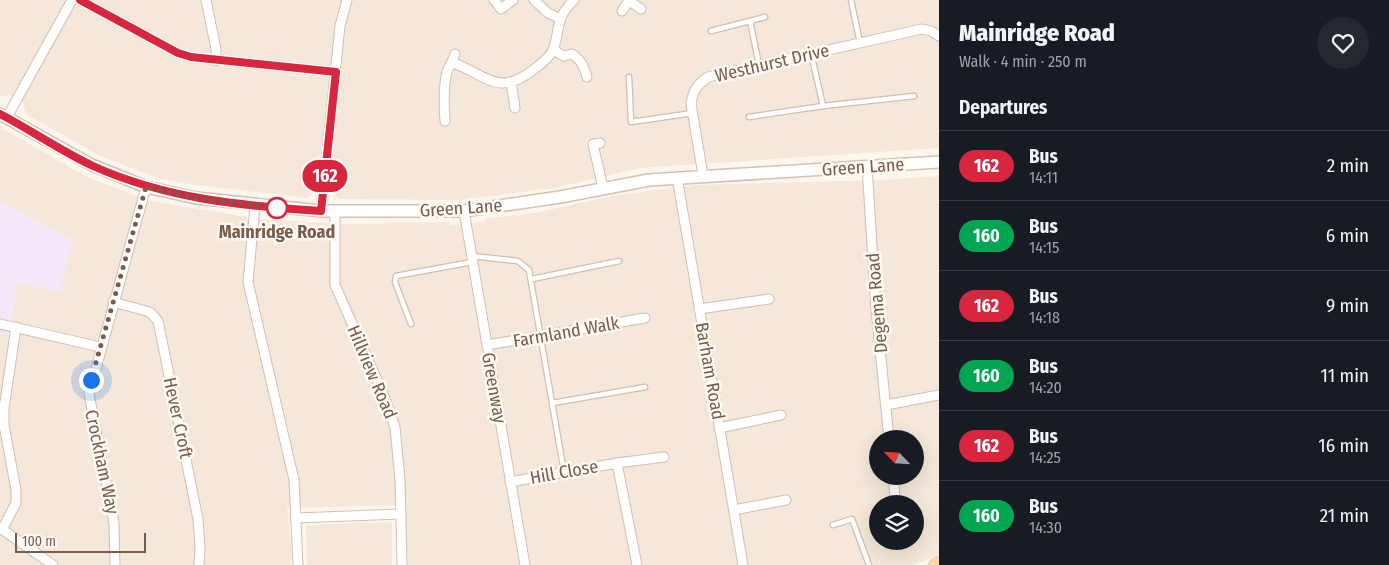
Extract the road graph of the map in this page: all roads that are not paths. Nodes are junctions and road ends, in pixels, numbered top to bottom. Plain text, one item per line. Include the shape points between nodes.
1 (72, 0) edge
2 (80, 0) edge
3 (206, 0) edge
4 (347, 0) edge
5 (494, 0) edge
6 (512, 0) edge
7 (534, 0) edge
8 (574, 0) edge
9 (629, 0) edge
10 (850, 0) edge
11 (641, 9) dead end
12 (622, 11) dead end
13 (765, 17) dead end
14 (560, 18) junction
15 (750, 21) junction
16 (711, 30) dead end
17 (939, 36) edge
18 (860, 43) junction
19 (553, 50) junction
20 (811, 53) junction
21 (216, 61) junction
22 (759, 65) junction
23 (336, 72) junction
24 (587, 77) dead end
25 (629, 77) dead end
26 (512, 82) junction
27 (914, 96) dead end
28 (823, 106) junction
29 (515, 108) dead end
30 (693, 114) junction
31 (3, 115) edge
32 (749, 117) dead end
33 (445, 121) dead end
34 (594, 144) dead end
35 (939, 162) edge
36 (867, 166) junction
37 (703, 176) junction
38 (677, 177) junction
39 (146, 187) junction
40 (603, 188) junction
41 (255, 206) junction
42 (321, 211) junction
43 (464, 211) junction
44 (335, 212) junction
45 (472, 259) junction
46 (619, 261) dead end
47 (532, 279) junction
48 (769, 299) dead end
49 (114, 302) junction
50 (699, 309) junction
51 (645, 318) dead end
52 (0, 324) edge
53 (411, 324) dead end
54 (16, 327) junction
55 (541, 336) junction
56 (487, 345) junction
57 (100, 348) junction
58 (645, 387) dead end
59 (939, 395) edge
60 (553, 403) junction
61 (886, 405) junction
62 (781, 415) dead end
63 (719, 428) junction
64 (889, 430) edge
65 (664, 457) dead end
66 (617, 464) junction
67 (564, 472) junction
68 (510, 482) junction
69 (786, 500) dead end
70 (734, 510) junction
71 (400, 514) junction
72 (296, 518) junction
73 (832, 525) dead end
74 (1, 529) edge
75 (939, 564) edge
76 (53, 565) edge
77 (114, 565) edge
78 (199, 565) edge
79 (298, 565) edge
80 (402, 565) edge
81 (525, 565) edge
82 (638, 565) edge
83 (743, 565) edge
84 (869, 565) edge
85 (936, 565) edge

1 - 31 street
2 - 21 street via 178,53
3 - 21 street
4 - 23 street via 342,13
5 - 6 street via 501,9
7 - 14 street
8 - 14 street
9 - 11 street
9 - 12 street
10 - 18 lane
13 - 15 lane
14 - 19 street
15 - 16 lane
15 - 22 lane
17 - 18 street, Westhurst Drive via 922,29
18 - 20 street, Westhurst Drive
19 - 24 street via 578,58
19 - 26 street via 539,66
20 - 22 street, Westhurst Drive
20 - 28 lane
21 - 23 street
22 - 30 street, Westhurst Drive via 718,74 698,84 692,94
23 - 42 street
25 - 30 lane via 631,122
26 - 29 street
26 - 33 street via 488,81 454,58 447,70 443,104
27 - 28 lane
28 - 32 lane
30 - 37 street, Westhurst Drive
31 - 39 main road, Green Lane via 92,165
34 - 40 street
35 - 36 main road, Green Lane
36 - 37 main road, Green Lane
36 - 61 street, Degema Road
37 - 38 main road, Green Lane
38 - 40 main road, Green Lane
38 - 50 street, Barham Road
39 - 41 main road, Green Lane
39 - 49 street, Crockham Way
40 - 43 main road, Green Lane
41 - 42 main road, Green Lane
41 - 72 street via 248,282 294,480
42 - 44 main road, Green Lane
43 - 44 main road, Green Lane
43 - 45 street, Greenway
44 - 71 street, Hillview Road via 335,285 393,419
45 - 47 lane via 522,263
45 - 53 lane via 396,276 395,282
45 - 56 street, Greenway
46 - 47 lane
47 - 55 lane
48 - 50 street
49 - 57 street, Crockham Way
49 - 78 street, Hever Croft via 145,310 158,322 198,519
50 - 63 street, Barham Road
51 - 55 street, Farmland Walk
52 - 54 street
54 - 57 street
54 - 74 street via 4,424 16,503
55 - 56 street, Farmland Walk
55 - 60 lane
56 - 68 street, Greenway
57 - 77 street, Crockham Way via 89,400 114,523
58 - 60 lane
59 - 61 street
60 - 67 lane
61 - 64 street, Degema Road
62 - 63 street
63 - 70 street, Barham Road
65 - 66 street, Hill Close
66 - 67 street, Hill Close
66 - 82 street, Hill Close
67 - 68 street, Hill Close
68 - 81 street, Greenway
69 - 70 street
70 - 83 street, Barham Road
71 - 72 street
71 - 80 street, Hillview Road
72 - 79 street
73 - 84 lane via 852,519
74 - 76 street
75 - 85 main road

